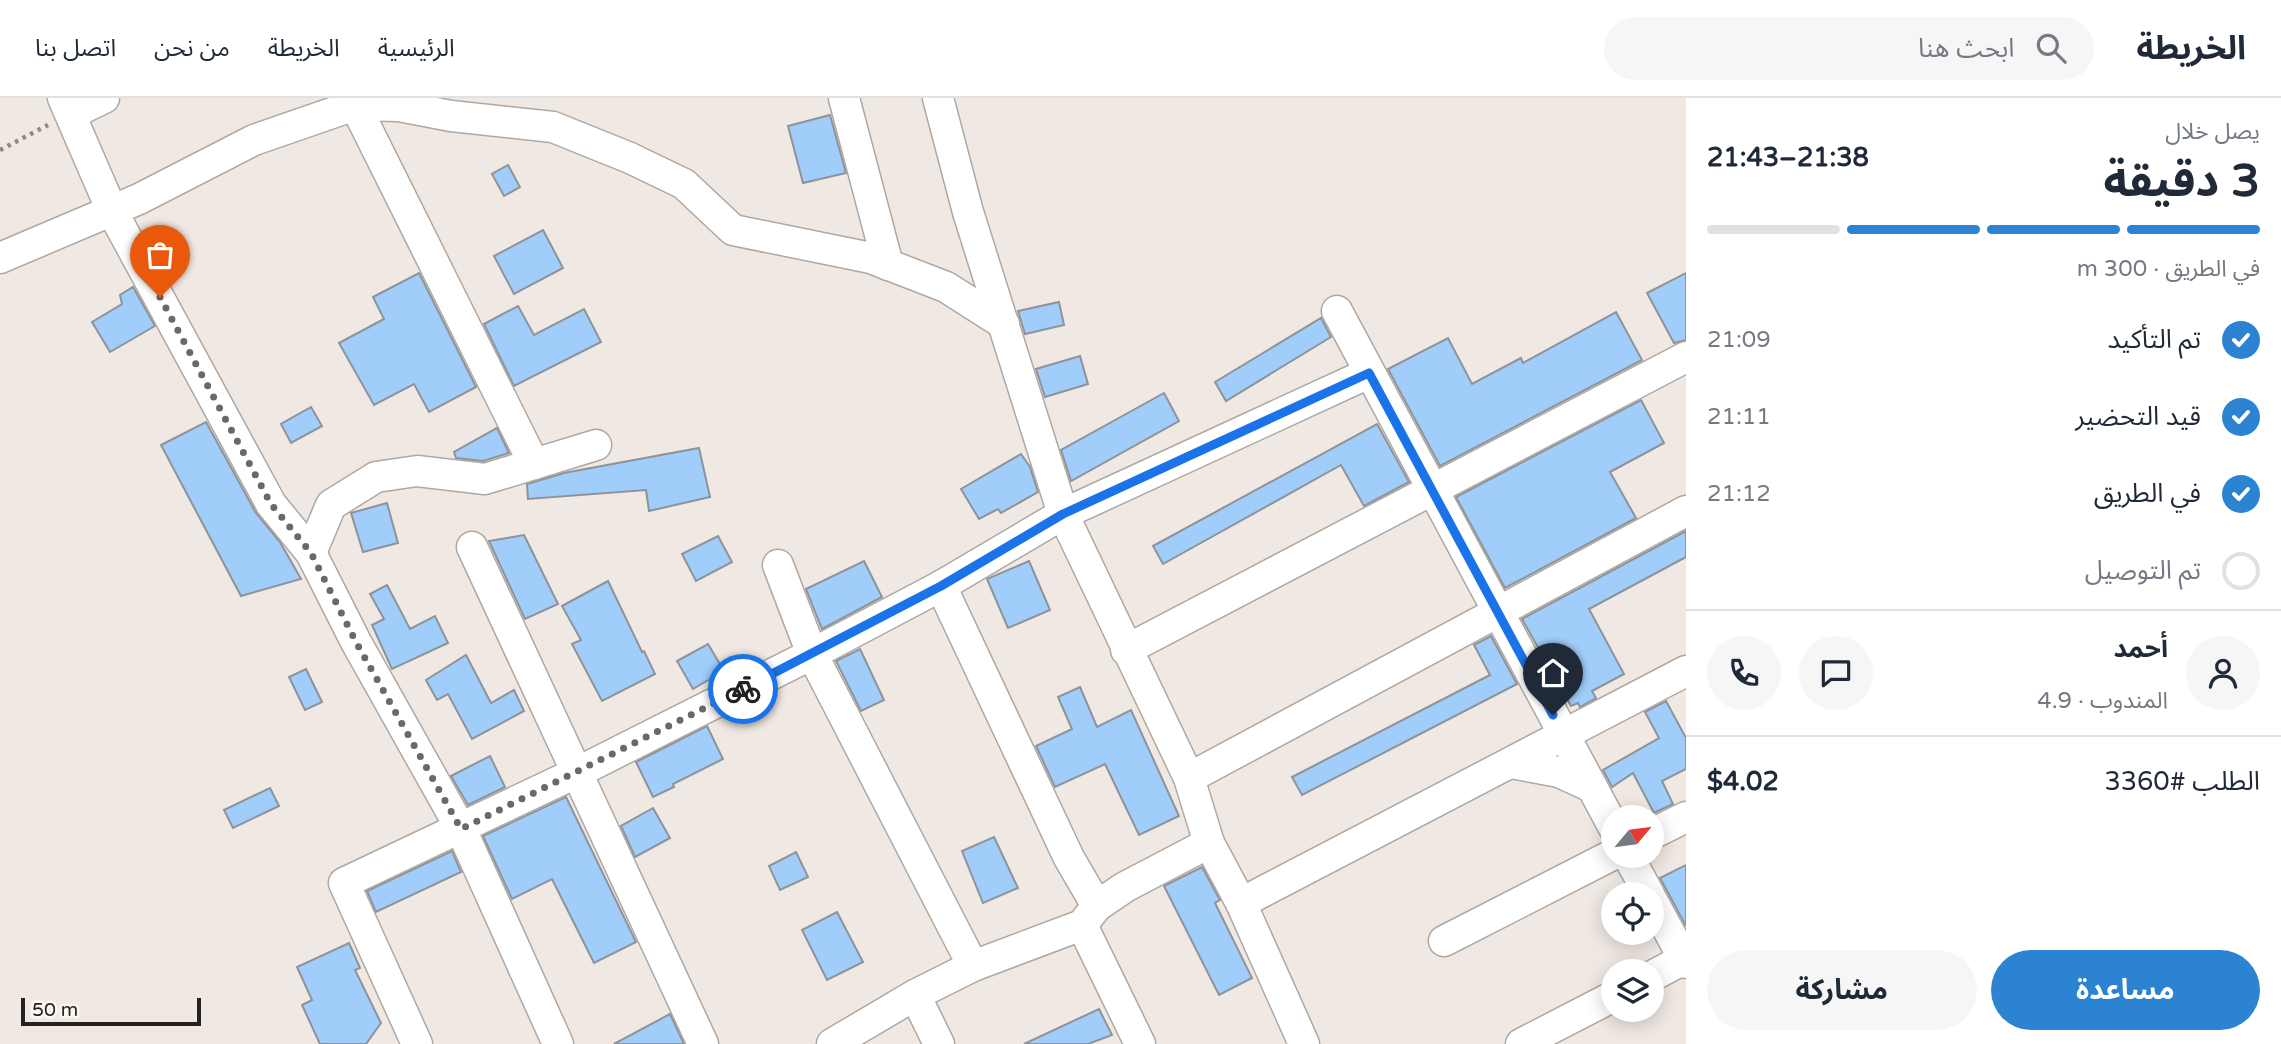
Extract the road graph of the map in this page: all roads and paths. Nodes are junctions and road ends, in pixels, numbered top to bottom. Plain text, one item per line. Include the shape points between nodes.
1 (104, 98) edge
2 (844, 98) edge
3 (938, 98) edge
4 (355, 105) junction
5 (67, 106) edge
6 (0, 150) edge
7 (112, 211) junction
8 (0, 258) edge
9 (888, 265) junction
10 (1337, 311) dead end
11 (1004, 324) junction
12 (1686, 357) edge
13 (1369, 373) junction
14 (596, 445) dead end
15 (534, 464) junction
16 (1433, 491) junction
17 (1686, 511) edge
18 (1063, 514) junction
19 (472, 547) dead end
20 (311, 553) junction
21 (778, 565) dead end
22 (941, 586) junction
23 (1497, 610) junction
24 (1126, 650) junction
25 (812, 654) junction
26 (1686, 671) edge
27 (1564, 735) junction
28 (1511, 763) junction
29 (578, 772) junction
30 (1189, 778) junction
31 (1592, 787) junction
32 (1602, 805) edge
33 (1686, 817) edge
34 (1664, 828) edge
35 (461, 829) junction
36 (1209, 843) junction
37 (1601, 861) edge
38 (1241, 903) junction
39 (1090, 916) junction
40 (1664, 922) edge
41 (1444, 941) dead end
42 (1685, 960) edge
43 (973, 966) junction
44 (1664, 970) edge
45 (915, 995) junction
46 (1601, 1003) edge
47 (417, 1044) edge
48 (558, 1044) edge
49 (703, 1044) edge
50 (832, 1044) edge
51 (939, 1044) edge
52 (1140, 1044) edge
53 (1304, 1044) edge
54 (1521, 1044) edge

1 - 5 street
2 - 9 street
3 - 11 street
4 - 7 street via 254,140
4 - 9 street via 399,106 553,127 684,184 733,229
4 - 15 street
5 - 6 path
5 - 7 street
7 - 8 street
7 - 20 street via 271,504
9 - 11 street via 946,287
10 - 13 street
11 - 18 street
12 - 16 street
13 - 16 street
13 - 18 street
14 - 15 street
15 - 20 street via 485,479 417,471 376,477 331,505
16 - 23 street
16 - 24 street
17 - 23 street
18 - 22 street
18 - 24 street
19 - 29 street
20 - 35 street
21 - 25 street
22 - 25 street
22 - 39 street via 1069,858
23 - 27 street
23 - 30 street
24 - 30 street
25 - 29 street
25 - 43 street
26 - 27 street
27 - 28 street
27 - 31 street
28 - 31 street via 1559,772
28 - 38 street
29 - 35 street
29 - 49 street
30 - 36 street
31 - 32 street
33 - 34 street
35 - 47 street via 344,883
35 - 48 street
36 - 38 street
36 - 39 street via 1125,887
37 - 41 street
38 - 53 street
39 - 43 street
39 - 52 street
40 - 42 street
42 - 44 street
43 - 45 street
45 - 50 street
45 - 51 street
46 - 54 street

